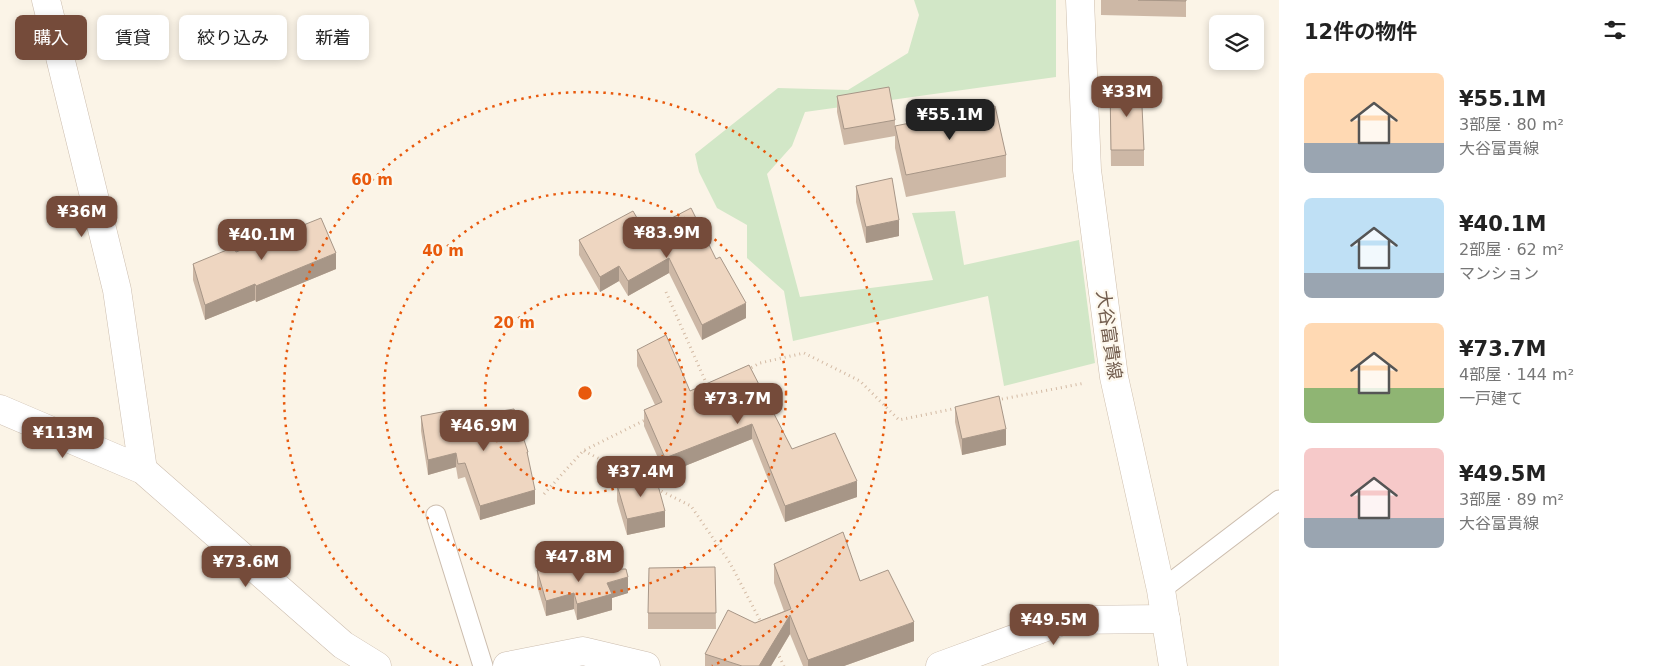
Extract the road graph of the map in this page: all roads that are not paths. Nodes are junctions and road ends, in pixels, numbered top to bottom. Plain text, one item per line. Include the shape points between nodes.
1 (46, 0) edge
2 (1080, 0) edge
3 (0, 409) edge
4 (143, 470) junction
5 (1279, 500) edge
6 (436, 516) dead end
7 (1161, 590) junction
8 (1166, 619) junction
9 (378, 666) edge
10 (483, 666) edge
11 (507, 666) edge
12 (646, 666) edge
13 (940, 666) edge
14 (1174, 666) edge

1 - 4 street via 117,290
2 - 7 street, 大谷富貴線 via 1087,170 1114,377
3 - 4 street
4 - 9 street via 343,645
5 - 7 lane
6 - 10 lane
7 - 8 street, 大谷富貴線
8 - 13 street via 1064,620
8 - 14 street, 大谷富貴線
11 - 12 street via 583,651

